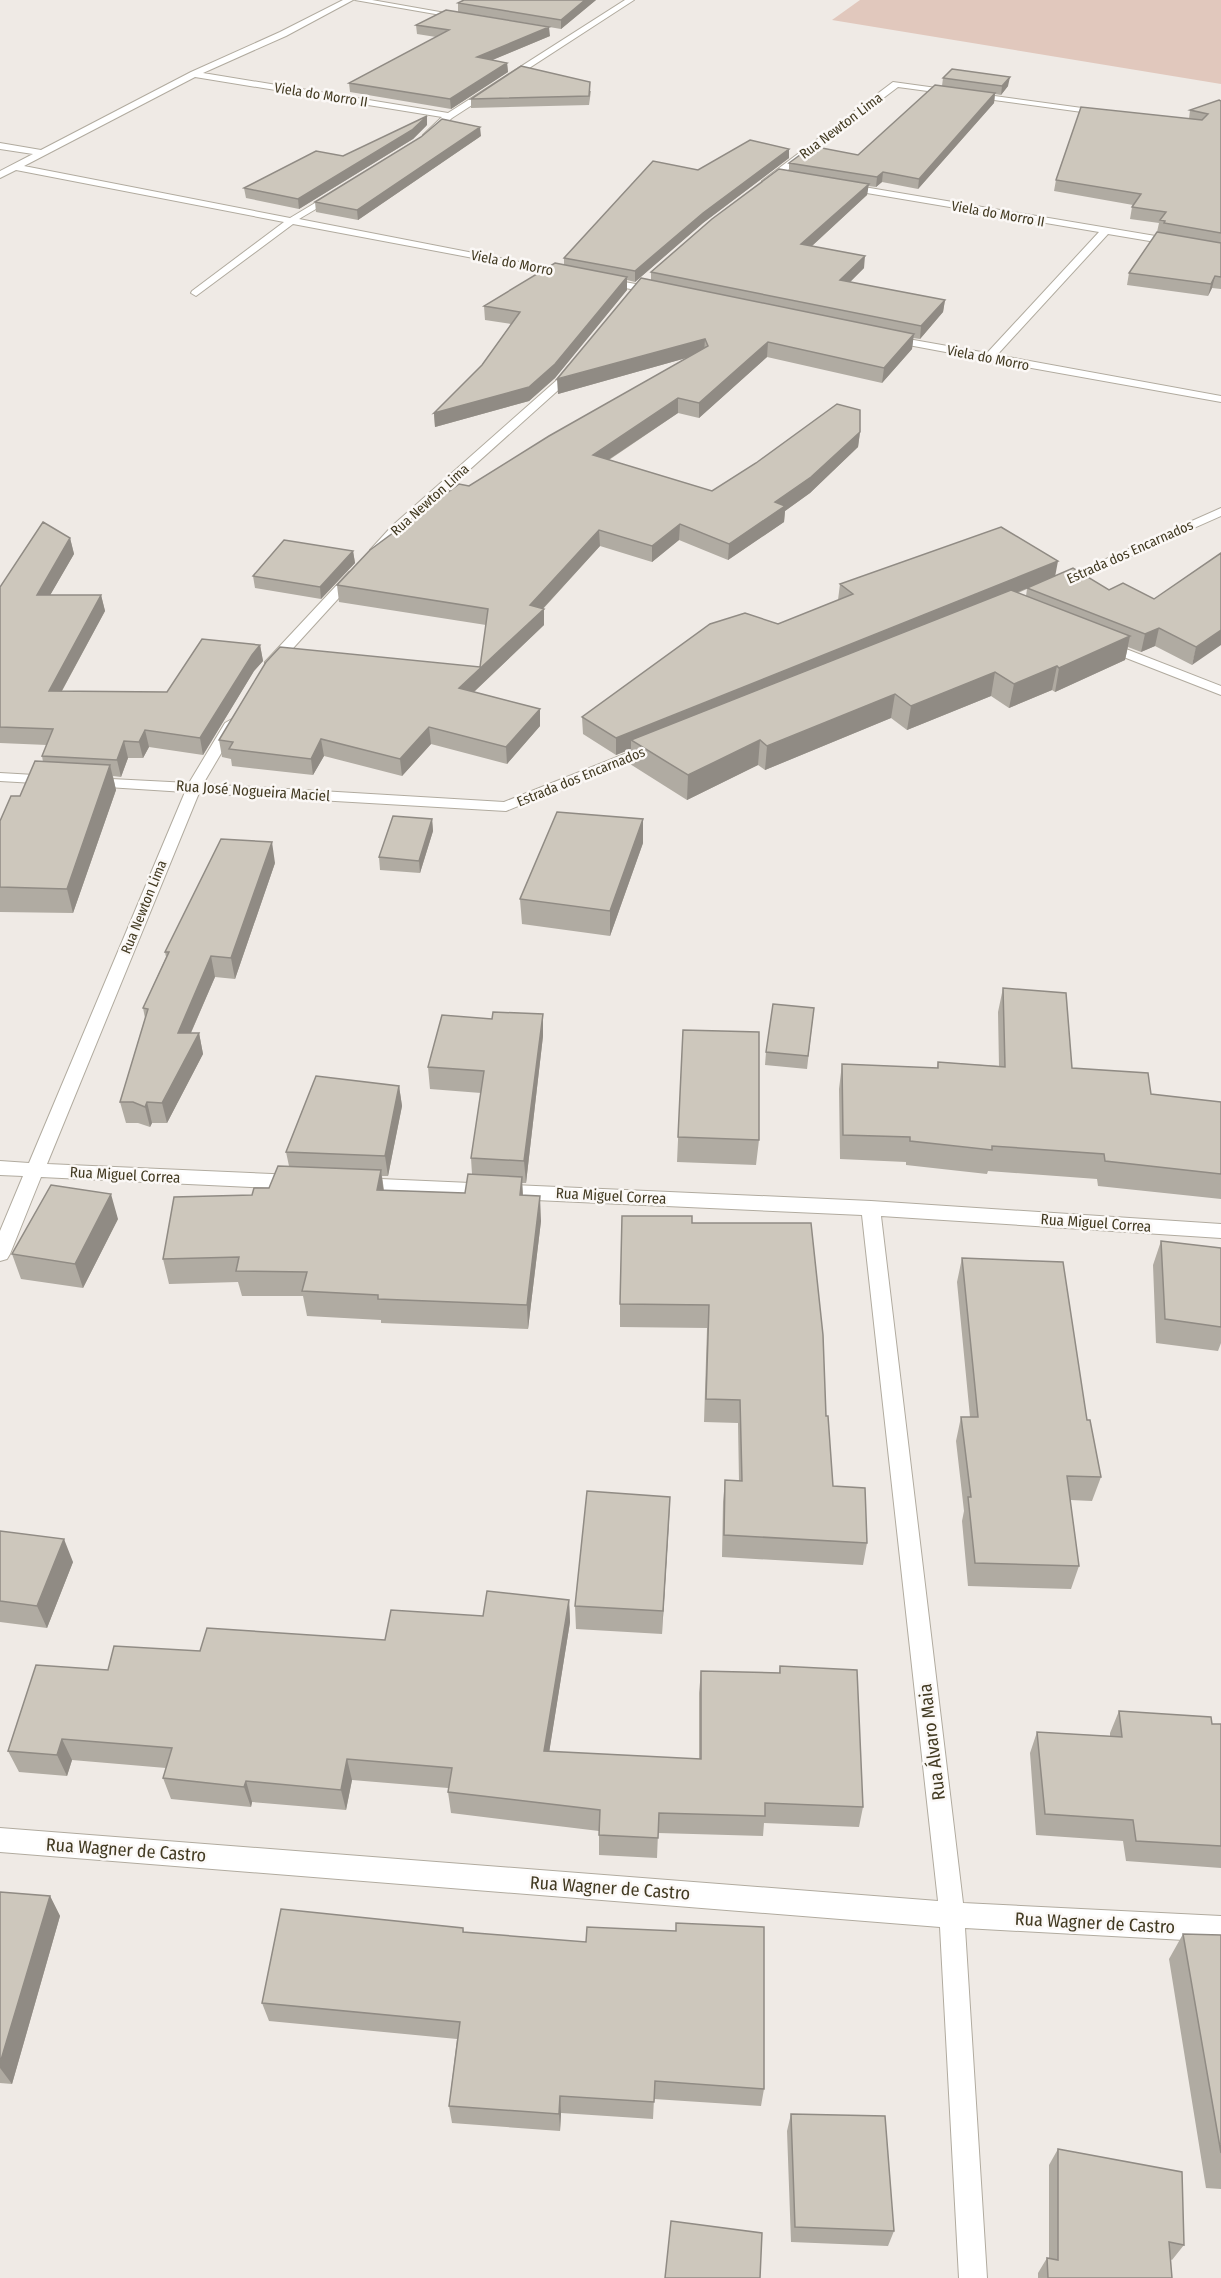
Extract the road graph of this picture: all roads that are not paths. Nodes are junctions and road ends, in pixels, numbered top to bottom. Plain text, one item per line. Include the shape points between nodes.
1 (350, 0) edge
2 (359, 0) edge
3 (630, 0) edge
4 (472, 19) edge
5 (563, 34) dead end
6 (574, 36) junction
7 (194, 74) junction
8 (1118, 115) edge
9 (449, 116) junction
10 (417, 144) edge
11 (0, 146) edge
12 (42, 153) junction
13 (15, 167) junction
14 (0, 175) edge
15 (776, 175) junction
16 (788, 177) edge
17 (834, 185) edge
18 (759, 188) edge
19 (340, 191) edge
20 (292, 220) junction
21 (1104, 232) junction
22 (1221, 250) edge
23 (580, 277) edge
24 (591, 279) edge
25 (196, 293) dead end
26 (673, 294) edge
27 (883, 337) edge
28 (582, 356) edge
29 (988, 359) junction
30 (1221, 399) edge
31 (1221, 512) edge
32 (1049, 587) edge
33 (1092, 640) edge
34 (261, 675) edge
35 (1221, 692) edge
36 (243, 705) edge
37 (661, 744) edge
38 (0, 777) edge
39 (194, 787) junction
40 (506, 807) joint
41 (0, 1168) edge
42 (35, 1170) junction
43 (310, 1183) edge
44 (334, 1184) edge
45 (871, 1208) junction
46 (1221, 1231) edge
47 (0, 1254) edge
48 (0, 1840) edge
49 (952, 1915) junction
50 (1221, 1929) edge
51 (973, 2278) edge

1 - 7 street
2 - 4 street
3 - 6 street
5 - 6 street
6 - 9 street
7 - 9 street, Viela do Morro II
7 - 12 street
8 - 15 street, Rua Newton Lima via 896,84
9 - 10 street
11 - 12 street
12 - 13 street
13 - 14 street
13 - 20 street, Viela do Morro
15 - 16 street
15 - 18 street, Rua Newton Lima
17 - 21 street, Viela do Morro II
19 - 20 street
20 - 23 street, Viela do Morro
20 - 25 street
21 - 22 street, Viela do Morro II
21 - 29 street
24 - 26 street
27 - 29 street, Viela do Morro
28 - 34 street, Rua Newton Lima via 561,382 396,529
29 - 30 street, Viela do Morro
31 - 32 street, Estrada dos Encarnados
33 - 35 street
36 - 39 street, Rua Newton Lima
37 - 40 street, Estrada dos Encarnados
38 - 39 street, Rua José Nogueira Maciel
39 - 40 street, Rua José Nogueira Maciel
39 - 42 street, Rua Newton Lima
41 - 42 street, Rua Miguel Correa
42 - 43 street, Rua Miguel Correa
42 - 47 street, Rua Newton Lima
44 - 45 street, Rua Miguel Correa
45 - 46 street, Rua Miguel Correa
45 - 49 street, Rua Álvaro Maia
48 - 49 street, Rua Wagner de Castro
49 - 50 street, Rua Wagner de Castro
49 - 51 street, Rua Álvaro Maia

